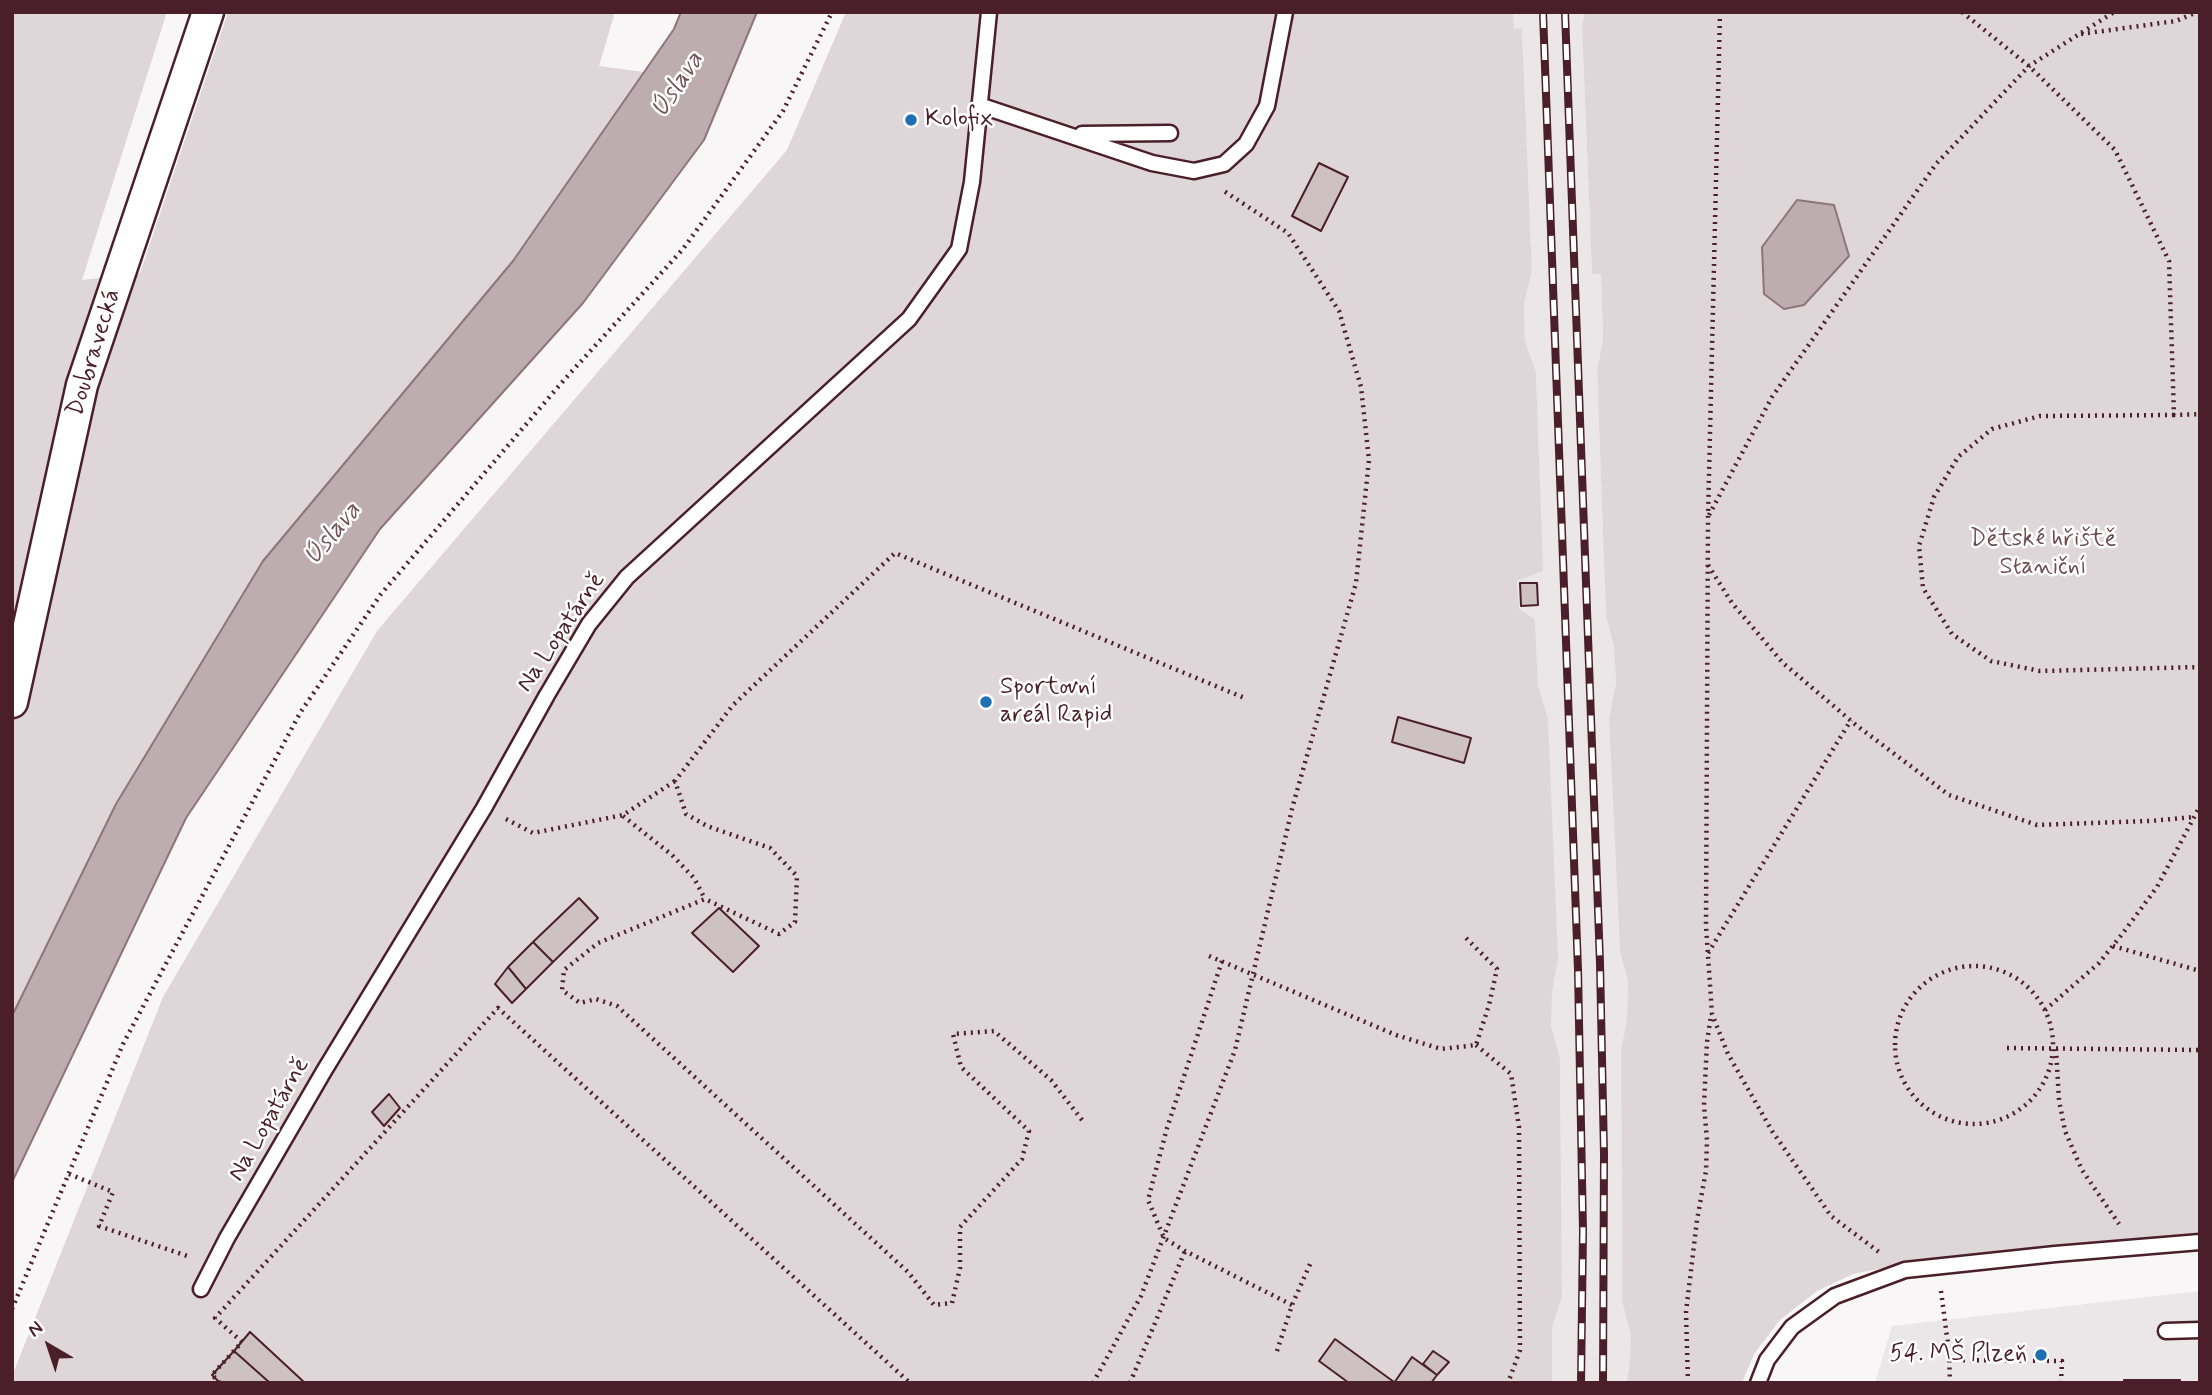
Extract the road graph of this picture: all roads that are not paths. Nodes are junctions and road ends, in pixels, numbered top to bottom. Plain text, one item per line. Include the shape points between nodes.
1 (208, 12) edge
2 (989, 12) edge
3 (1285, 12) edge
4 (979, 105) junction
5 (1170, 133) dead end
6 (1070, 134) junction
7 (12, 702) edge
8 (2200, 1242) edge
9 (201, 1289) dead end
10 (2200, 1330) edge
11 (2166, 1331) dead end
12 (1758, 1383) edge

1 - 7 street, Doubravecká via 82,385
2 - 4 lane, Na Lopatárně
3 - 6 lane via 1267,106 1247,144 1224,164 1194,171 1152,163
4 - 6 lane
4 - 9 lane, Na Lopatárně via 972,182 955,256 909,319 627,577 589,624 317,1083
5 - 6 lane
8 - 12 lane via 1905,1270 1835,1296 1792,1326 1767,1360
10 - 11 lane

